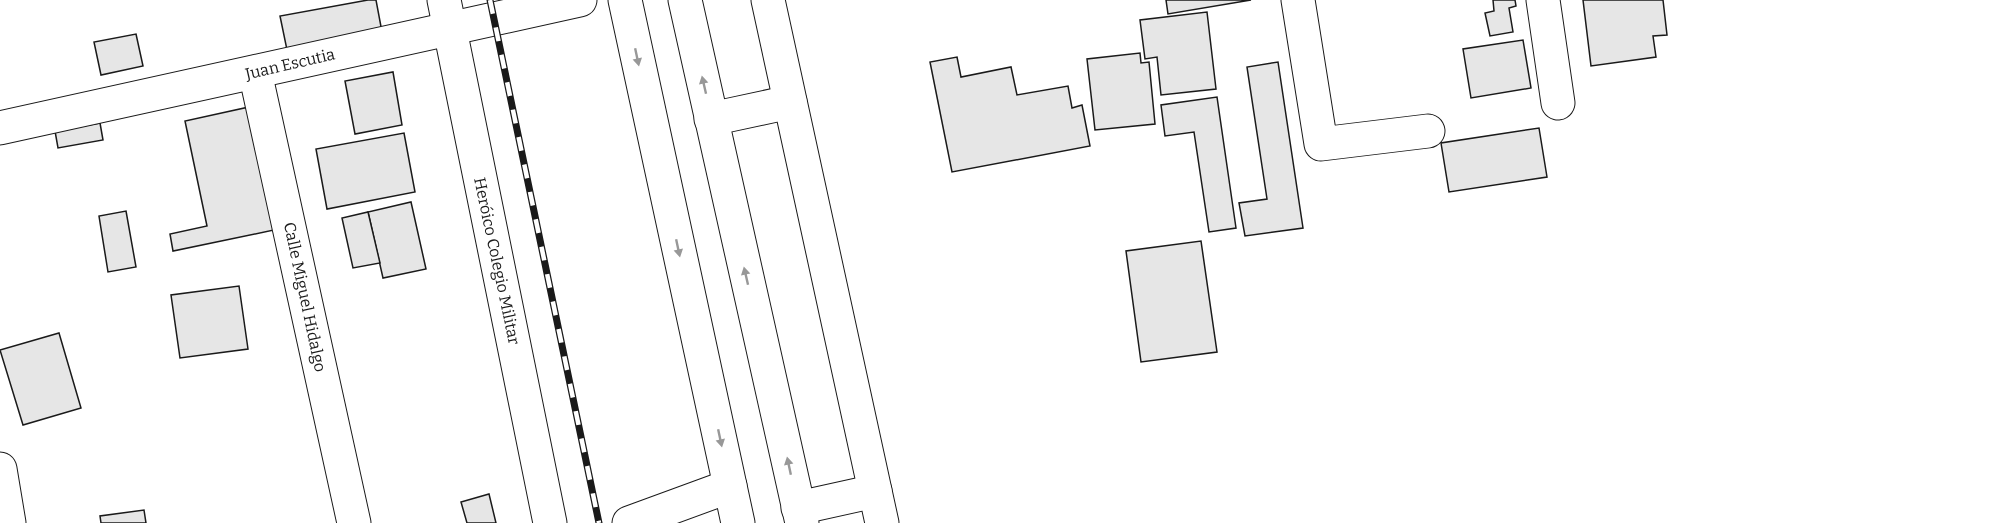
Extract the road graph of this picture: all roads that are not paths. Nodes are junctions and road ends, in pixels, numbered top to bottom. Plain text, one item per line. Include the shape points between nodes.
1 (580, 0) edge
2 (625, 0) edge
3 (685, 0) edge
4 (768, 0) edge
5 (1298, 0) edge
6 (1543, 0) edge
7 (447, 14) edge
8 (255, 72) junction
9 (790, 102) junction
10 (1558, 103) dead end
11 (711, 119) junction
12 (0, 128) edge
13 (1428, 131) dead end
14 (0, 469) edge
15 (730, 486) junction
16 (874, 491) junction
17 (800, 516) edge
18 (9, 523) edge
19 (354, 523) edge
20 (550, 523) edge
21 (629, 523) edge
22 (738, 523) edge
23 (882, 523) edge

1 - 7 street, Juan Escutia
2 -> 15 street
11 -> 3 street
4 - 9 street
5 - 13 street via 1321,144
6 - 10 street
7 - 8 street, Juan Escutia
7 - 20 street, Heróico Colegio Militar
8 - 12 street, Juan Escutia
8 - 19 street, Calle Miguel Hidalgo
9 - 11 street
9 - 16 street
17 -> 11 street
14 - 18 street
15 - 21 street
15 - 22 street
16 - 17 street
16 - 23 street

